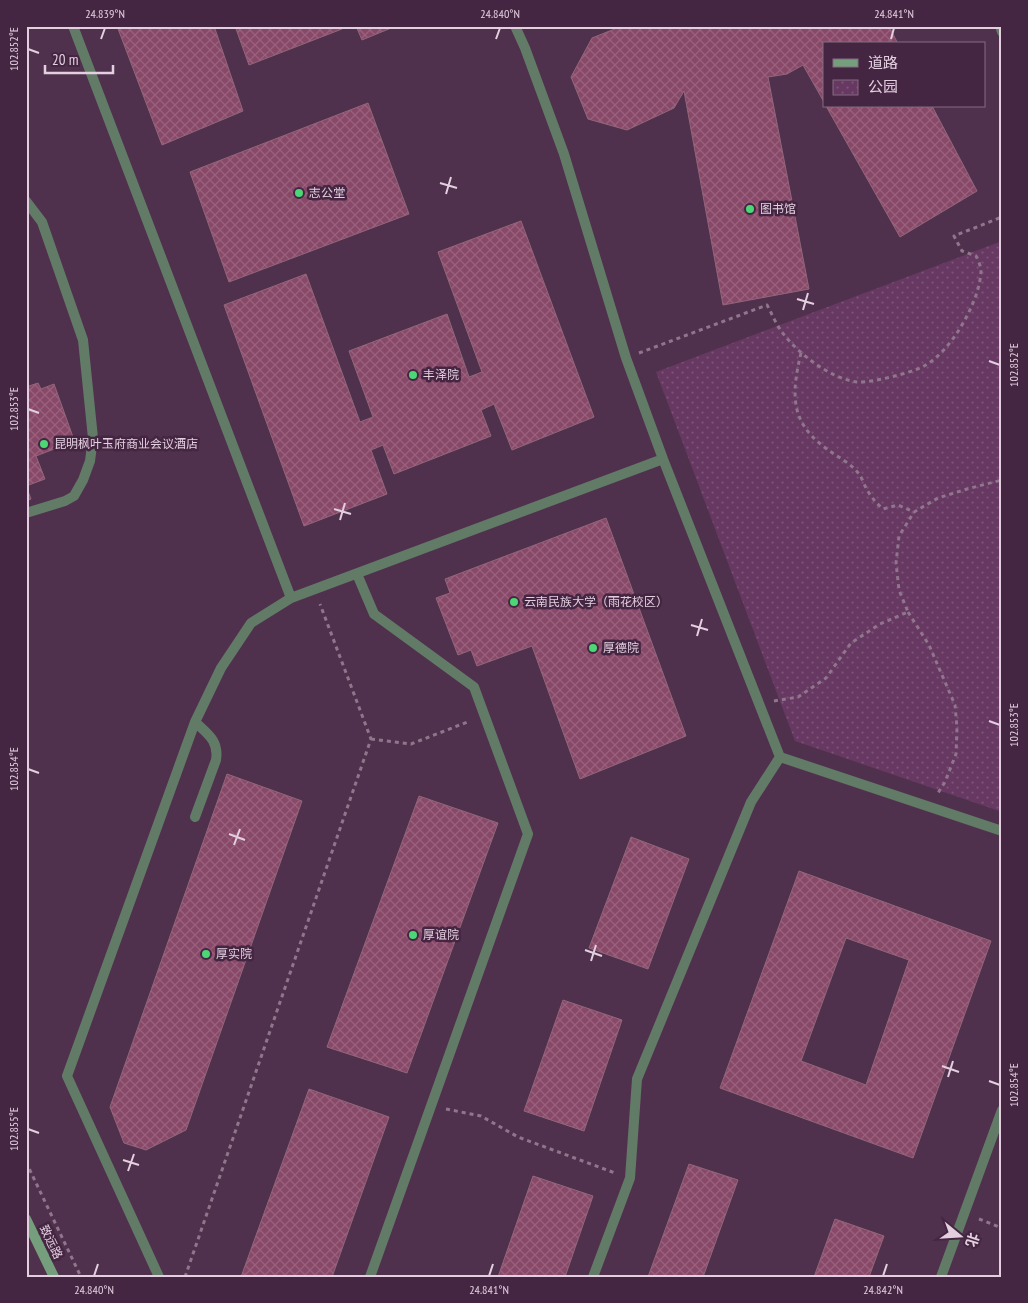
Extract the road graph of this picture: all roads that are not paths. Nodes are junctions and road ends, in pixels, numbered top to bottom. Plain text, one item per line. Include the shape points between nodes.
1 (73, 26) edge
2 (515, 26) edge
3 (1000, 26) edge
4 (1002, 32) edge
5 (26, 201) edge
6 (663, 459) junction
7 (26, 513) edge
8 (357, 574) junction
9 (292, 598) junction
10 (195, 722) junction
11 (780, 756) junction
12 (195, 817) dead end
13 (1002, 832) edge
14 (1002, 1110) edge
15 (26, 1218) edge
16 (54, 1277) edge
17 (159, 1277) edge
18 (370, 1277) edge
19 (593, 1277) edge
20 (941, 1277) edge

1 - 9 lane
2 - 6 lane via 564,154 626,358
3 - 4 lane
5 - 7 lane via 42,222 83,340 93,438 90,461 74,496
6 - 8 lane
6 - 11 lane
8 - 9 lane
8 - 18 lane via 374,614 474,687 528,834
9 - 10 lane via 251,623 221,668
10 - 12 lane via 214,741 218,751
10 - 17 lane via 67,1076
11 - 13 lane
11 - 19 lane via 751,802 637,1079 630,1178
14 - 20 lane
15 - 16 main road, 致远路

